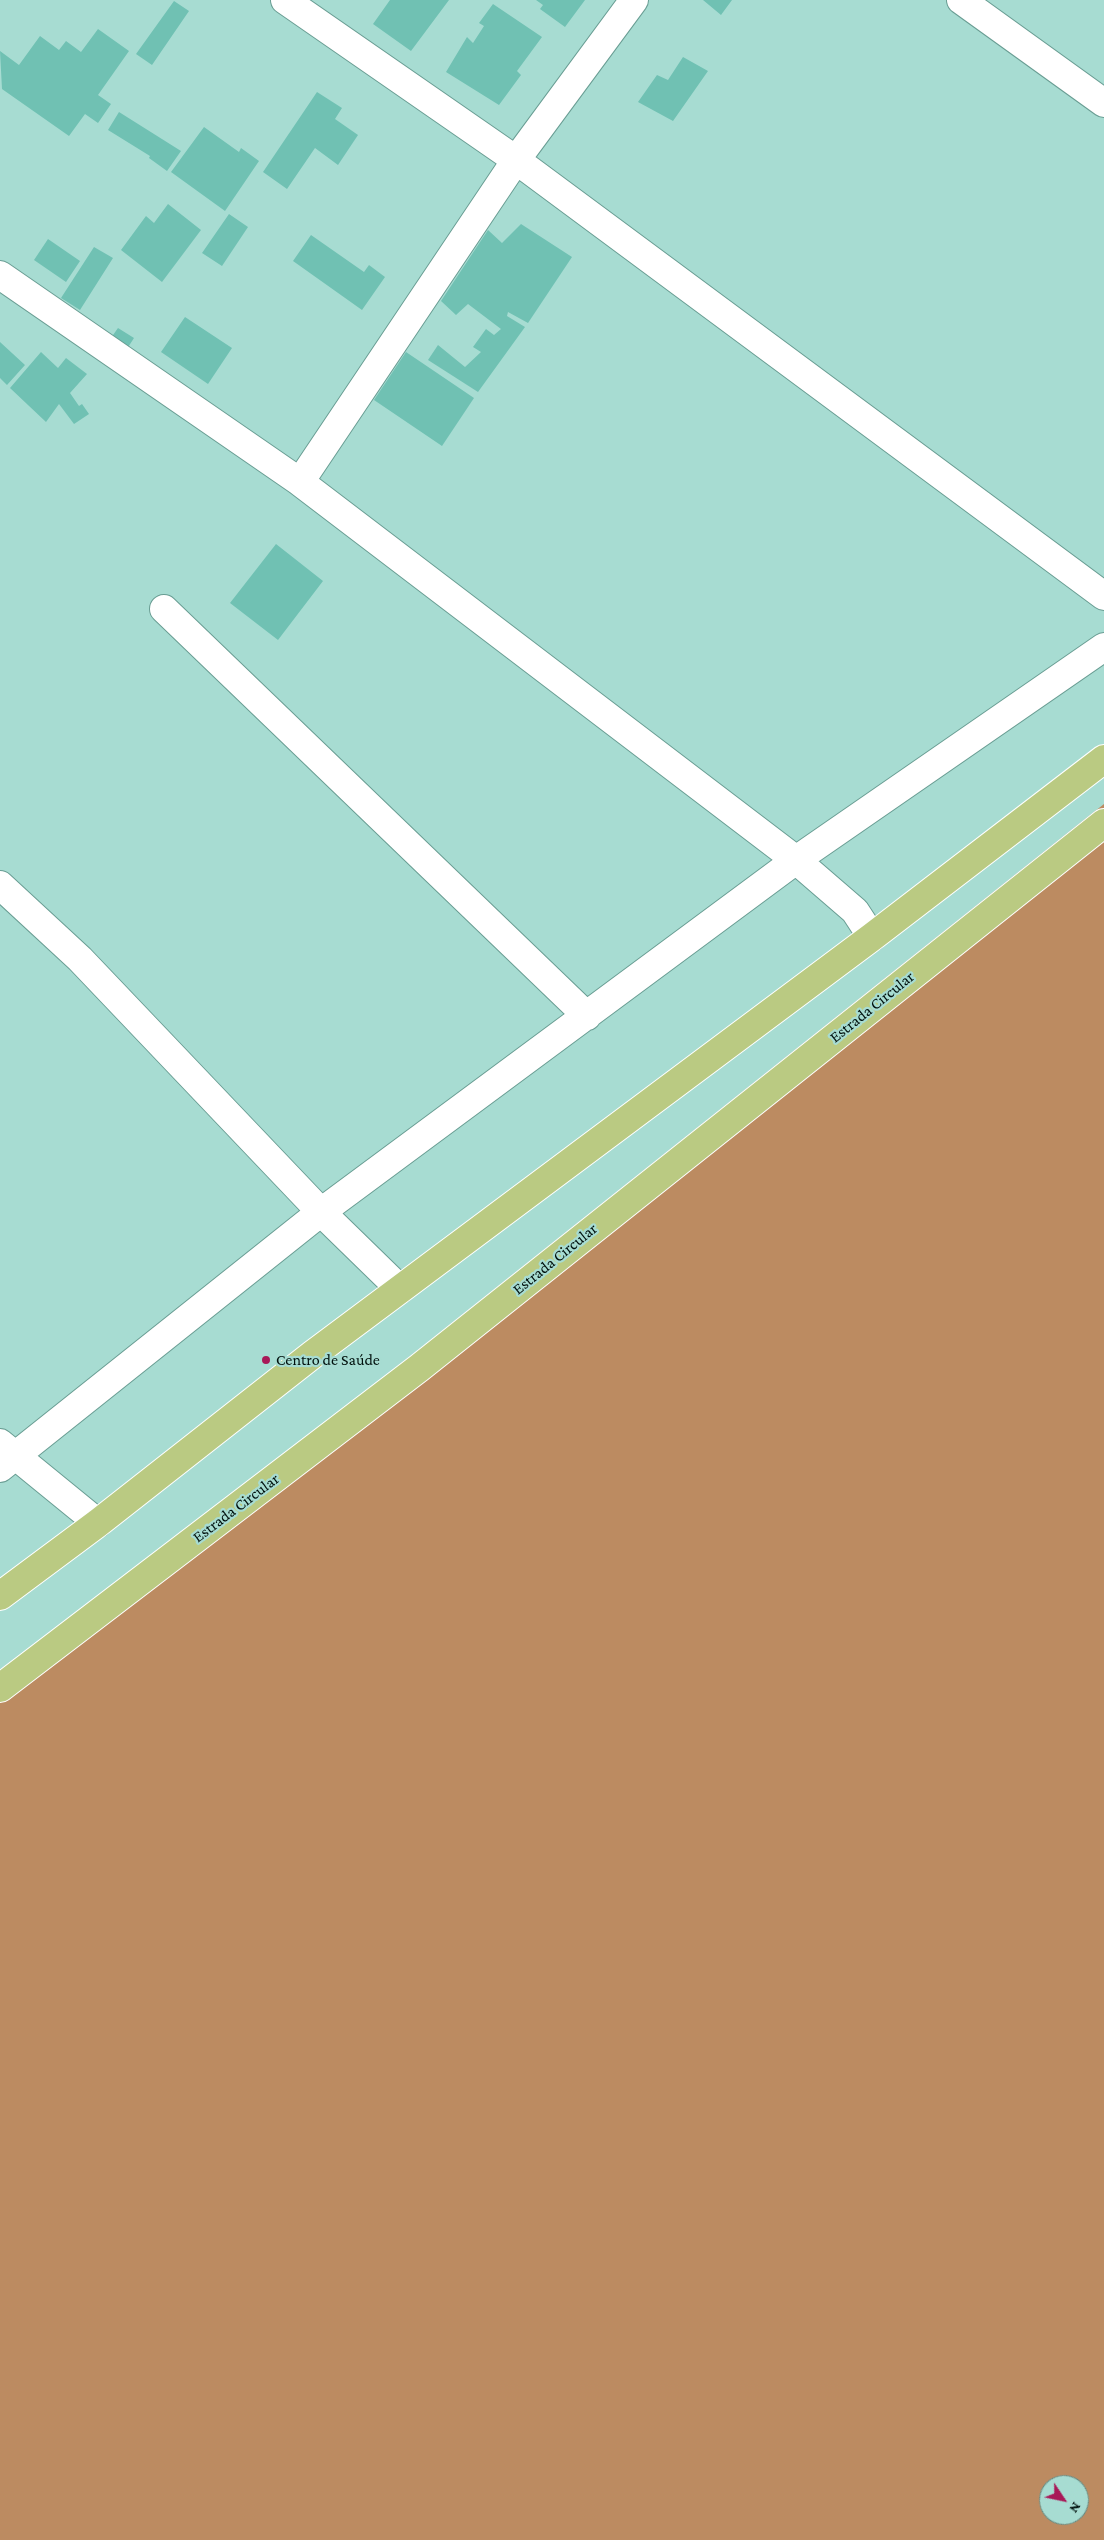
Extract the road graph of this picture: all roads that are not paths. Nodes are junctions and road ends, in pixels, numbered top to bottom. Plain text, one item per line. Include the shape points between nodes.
1 (285, 0) edge
2 (634, 0) edge
3 (961, 0) edge
4 (1104, 103) edge
5 (516, 160) junction
6 (0, 275) edge
7 (300, 482) junction
8 (1104, 596) edge
9 (164, 609) dead end
10 (1104, 647) edge
11 (1104, 759) edge
12 (1104, 823) edge
13 (796, 860) junction
14 (0, 885) edge
15 (872, 937) junction
16 (587, 1016) junction
17 (321, 1212) junction
18 (400, 1289) junction
19 (5, 1456) edge
20 (98, 1523) junction
21 (0, 1596) edge
22 (0, 1688) edge

1 - 5 street
2 - 5 street
3 - 4 street
5 - 7 street
5 - 8 street
6 - 7 street
7 - 13 street
9 - 16 street
10 - 13 street
11 - 15 main road
12 - 22 main road, Estrada Circular via 426,1362
13 - 15 street via 855,911
13 - 16 street
14 - 17 street via 80,959
15 - 18 main road
16 - 17 street
17 - 18 street
17 - 19 street
18 - 20 main road
19 - 20 street
20 - 21 main road

